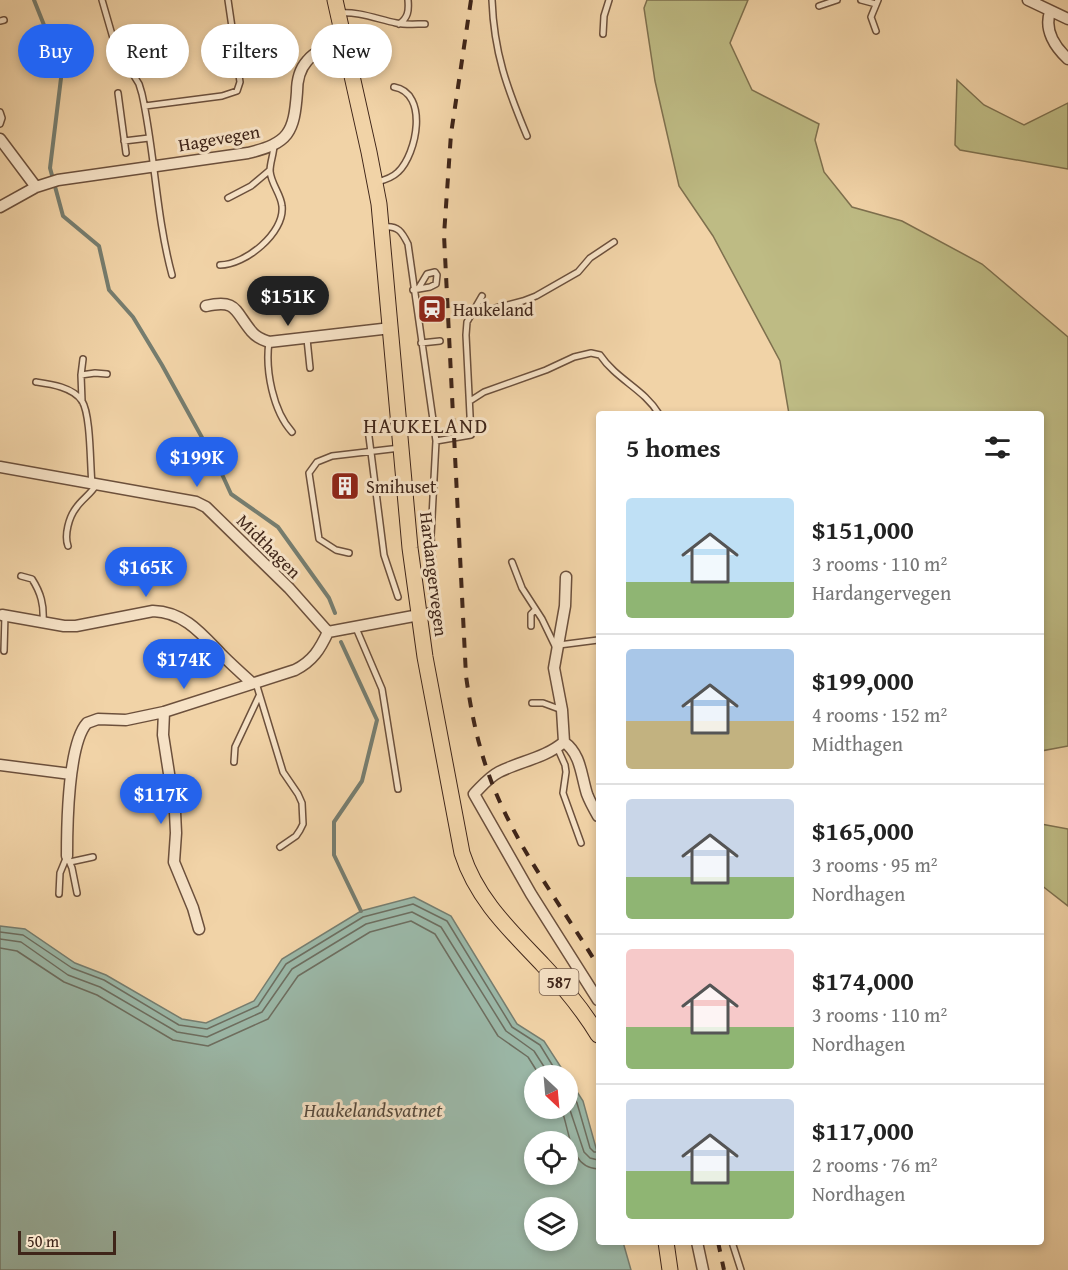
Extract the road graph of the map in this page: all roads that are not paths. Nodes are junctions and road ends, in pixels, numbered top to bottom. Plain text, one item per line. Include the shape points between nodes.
1 (102, 0) edge
2 (228, 0) edge
3 (408, 0) edge
4 (492, 0) edge
5 (609, 0) edge
6 (837, 0) edge
7 (861, 0) edge
8 (1028, 0) edge
9 (877, 2) edge
10 (819, 6) dead end
11 (336, 7) edge
12 (1050, 12) junction
13 (1068, 19) edge
14 (340, 24) edge
15 (399, 24) junction
16 (425, 24) dead end
17 (876, 31) dead end
18 (603, 34) dead end
19 (311, 58) edge
20 (1068, 58) edge
21 (351, 78) edge
22 (394, 87) dead end
23 (118, 93) dead end
24 (145, 105) junction
25 (0, 112) edge
26 (0, 123) edge
27 (527, 136) dead end
28 (149, 138) junction
29 (0, 139) edge
30 (124, 141) junction
31 (274, 144) junction
32 (4, 149) edge
33 (126, 153) dead end
34 (153, 166) junction
35 (270, 170) junction
36 (375, 182) junction
37 (41, 185) junction
38 (228, 198) dead end
39 (0, 207) edge
40 (382, 227) junction
41 (614, 242) dead end
42 (220, 265) dead end
43 (172, 275) dead end
44 (482, 296) dead end
45 (206, 306) dead end
46 (471, 314) junction
47 (391, 328) junction
48 (307, 339) junction
49 (440, 341) dead end
50 (269, 342) junction
51 (421, 343) junction
52 (83, 359) dead end
53 (310, 368) dead end
54 (107, 374) dead end
55 (81, 375) junction
56 (36, 382) dead end
57 (82, 401) junction
58 (470, 401) junction
59 (657, 411) edge
60 (367, 421) dead end
61 (292, 432) dead end
62 (436, 441) junction
63 (401, 448) junction
64 (370, 451) junction
65 (0, 467) edge
66 (94, 485) junction
67 (68, 546) dead end
68 (350, 553) dead end
69 (512, 562) dead end
70 (21, 576) dead end
71 (566, 577) dead end
72 (398, 597) dead end
73 (535, 610) junction
74 (3, 615) joint
75 (419, 615) junction
76 (43, 621) junction
77 (531, 626) dead end
78 (356, 628) junction
79 (328, 632) junction
80 (596, 640) edge
81 (557, 648) junction
82 (4, 651) dead end
83 (254, 682) junction
84 (259, 696) junction
85 (532, 703) dead end
86 (562, 710) junction
87 (164, 712) junction
88 (561, 744) junction
89 (234, 762) dead end
90 (0, 765) edge
91 (71, 774) junction
92 (398, 789) dead end
93 (596, 812) edge
94 (581, 843) dead end
95 (280, 847) dead end
96 (93, 857) dead end
97 (68, 859) junction
98 (77, 893) dead end
99 (59, 894) dead end
100 (200, 929) dead end
101 (596, 997) edge
102 (596, 1032) edge
103 (666, 1245) edge
104 (698, 1245) edge
105 (733, 1245) edge
106 (670, 1270) edge
107 (703, 1270) edge
108 (741, 1270) edge

1 - 24 lane via 115,45 139,84
2 - 24 lane via 240,82 237,91
3 - 15 lane via 408,13
4 - 27 lane via 501,67
5 - 18 lane
6 - 10 lane
7 - 9 lane
8 - 12 street
9 - 17 lane via 871,17
11 - 14 main road, Hardangervegen / 587
11 - 15 lane
12 - 13 street
12 - 20 street via 1051,38
15 - 16 lane
19 - 31 street, Hagevegen via 297,80 291,130
21 - 36 main road, Hardangervegen / 587
22 - 36 lane via 411,100 417,128 415,142 396,174
23 - 30 lane
24 - 28 lane
25 - 26 lane
28 - 30 lane
28 - 34 lane
29 - 32 street
30 - 33 lane
31 - 34 street, Hagevegen via 248,153
31 - 35 lane
32 - 37 street
34 - 37 street, Hagevegen
34 - 43 lane
35 - 38 lane
35 - 42 lane via 282,206 280,223 250,255
36 - 40 main road, Hardangervegen / 587
37 - 39 street, Hagevegen
40 - 47 main road, Hardangervegen / 587
40 - 51 lane via 391,226 402,233 408,244
41 - 46 lane via 590,258 578,272 536,296
44 - 46 lane
45 - 50 street via 230,305 253,334
46 - 58 lane via 466,335
47 - 48 street
47 - 63 main road, Hardangervegen / 587
48 - 50 street
48 - 53 lane
49 - 51 lane
50 - 61 lane via 268,374 282,419
51 - 62 lane
52 - 55 lane
54 - 55 lane
55 - 57 lane
56 - 57 lane via 65,389
57 - 66 lane
58 - 59 lane via 484,392 591,352 600,355
58 - 62 lane via 471,435
60 - 64 lane
62 - 75 lane via 431,536 435,608
63 - 64 lane
63 - 75 main road, Hardangervegen / 587
64 - 68 lane via 332,456 317,462 309,473 319,539 336,550
64 - 72 lane via 384,555
65 - 66 street, Midthagen
66 - 67 lane via 74,509 66,536
66 - 79 street, Midthagen via 206,507
69 - 73 lane
70 - 76 lane via 32,579 37,587 44,609
71 - 81 street
73 - 77 lane
73 - 81 lane
74 - 76 street
74 - 82 lane
75 - 78 street
75 - 102 main road, Hardangervegen / 587 via 458,834 471,879 500,919 571,996
76 - 83 street via 76,626 165,611 192,625
78 - 79 street
78 - 92 lane via 382,689
79 - 83 street via 320,650 305,665
80 - 81 lane
81 - 86 street via 555,676
83 - 84 lane
83 - 87 street
84 - 89 lane via 235,747
84 - 95 lane via 283,772 300,798 303,812 300,830
85 - 86 lane
86 - 88 street
87 - 91 street via 87,723 79,736
87 - 100 street via 175,812 174,862
88 - 93 street via 578,758
88 - 94 lane via 566,772 563,792
88 - 101 street via 549,753 499,772 474,794
90 - 91 street
91 - 97 street
96 - 97 lane
97 - 98 lane
97 - 99 lane via 60,873
103 - 106 main road
104 - 107 street
105 - 108 lane

